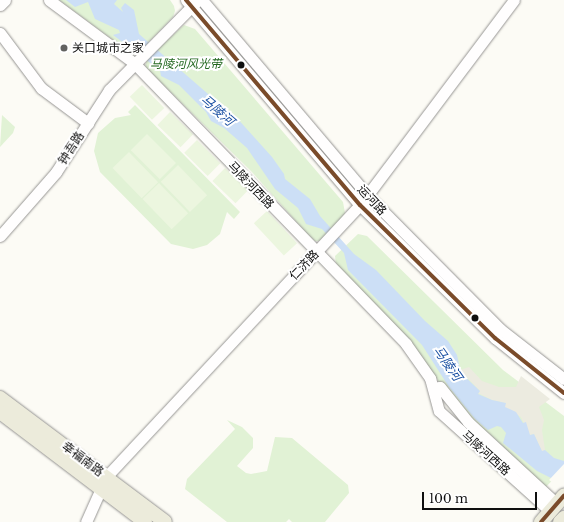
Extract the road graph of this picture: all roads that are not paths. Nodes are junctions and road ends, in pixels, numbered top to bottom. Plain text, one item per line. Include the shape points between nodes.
1 (5, 0) edge
2 (49, 0) edge
3 (202, 0) edge
4 (514, 0) edge
5 (191, 2) edge
6 (0, 5) edge
7 (0, 33) edge
8 (137, 61) junction
9 (88, 123) junction
10 (368, 196) junction
11 (360, 205) junction
12 (0, 236) edge
13 (316, 253) junction
14 (564, 379) edge
15 (564, 393) edge
16 (0, 398) edge
17 (0, 412) edge
18 (104, 483) junction
19 (557, 503) edge
20 (564, 518) edge
21 (86, 522) edge
22 (145, 522) edge
23 (165, 522) edge
24 (541, 522) edge
25 (560, 522) edge

1 - 6 street
2 - 8 street, 马陵河西路
3 - 10 street, 运河路
4 - 10 street, 仁济路
5 - 8 street, 钟吾路
5 - 11 street, 运河路
7 - 9 street via 41,88
8 - 9 street, 钟吾路 via 104,97
8 - 13 street, 马陵河西路
9 - 12 street, 钟吾路 via 38,195
10 - 11 street, 仁济路
10 - 14 street, 运河路 via 500,328
11 - 13 street, 仁济路
11 - 15 street, 运河路 via 495,338
13 - 18 street, 仁济路
13 - 19 street, 马陵河西路 via 406,344 426,370 433,388 440,387 468,422
16 - 18 main road, 幸福南路
17 - 18 main road, 幸福南路
18 - 21 street, 仁济路
18 - 22 main road, 幸福南路
18 - 23 main road, 幸福南路
19 - 24 main road
20 - 25 main road

